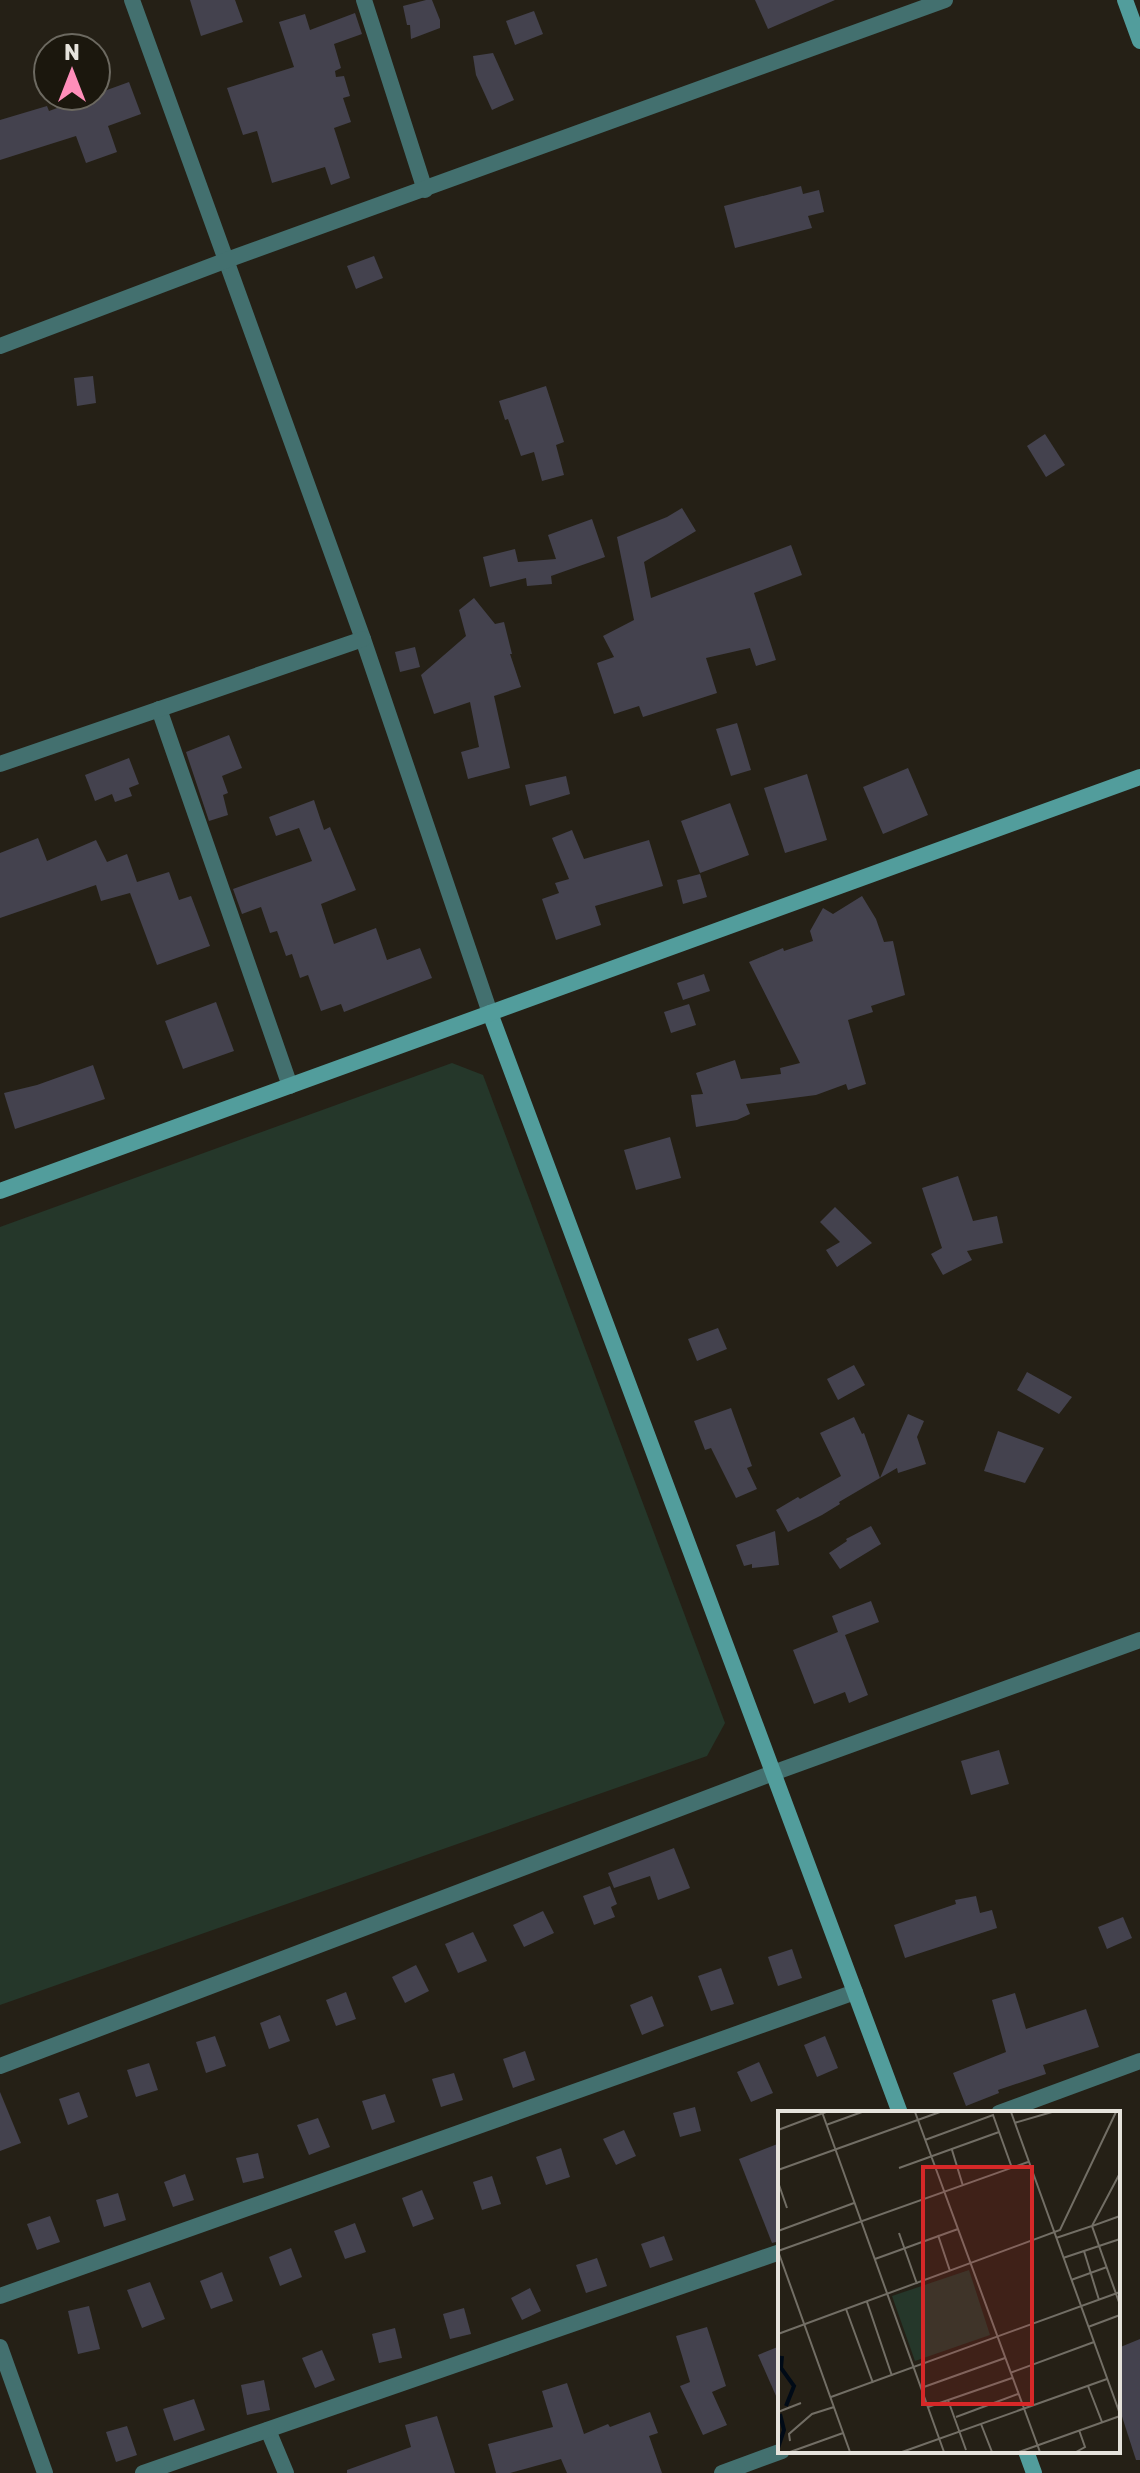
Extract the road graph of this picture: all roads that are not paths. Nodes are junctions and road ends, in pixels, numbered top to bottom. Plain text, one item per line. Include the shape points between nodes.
1 (132, 0) edge
2 (364, 0) edge
3 (1125, 0) edge
4 (938, 1) edge
5 (1140, 41) edge
6 (425, 190) junction
7 (227, 260) junction
8 (0, 346) edge
9 (363, 639) junction
10 (159, 709) junction
11 (0, 764) edge
12 (1140, 777) edge
13 (490, 1013) junction
14 (290, 1086) junction
15 (0, 1191) edge
16 (1140, 1640) edge
17 (773, 1773) junction
18 (855, 1992) junction
19 (1140, 2061) edge
20 (0, 2066) edge
21 (899, 2111) edge
22 (1004, 2111) edge
23 (778, 2253) edge
24 (0, 2296) edge
25 (0, 2347) edge
26 (268, 2430) junction
27 (778, 2452) edge
28 (1027, 2453) edge
29 (45, 2473) edge
30 (143, 2473) edge
31 (286, 2473) edge
32 (722, 2473) edge
33 (1034, 2473) edge

1 - 7 street
2 - 6 street
3 - 5 street
4 - 6 street
6 - 7 street
7 - 8 street
7 - 9 street
9 - 10 street
9 - 13 street
10 - 11 street
10 - 14 street
12 - 13 street
13 - 14 street
13 - 17 street
14 - 15 street
16 - 17 street
17 - 18 street
17 - 20 street
18 - 21 street
18 - 24 street
19 - 22 street
23 - 26 street
25 - 29 street
26 - 30 street
26 - 31 street
27 - 32 street
28 - 33 street

